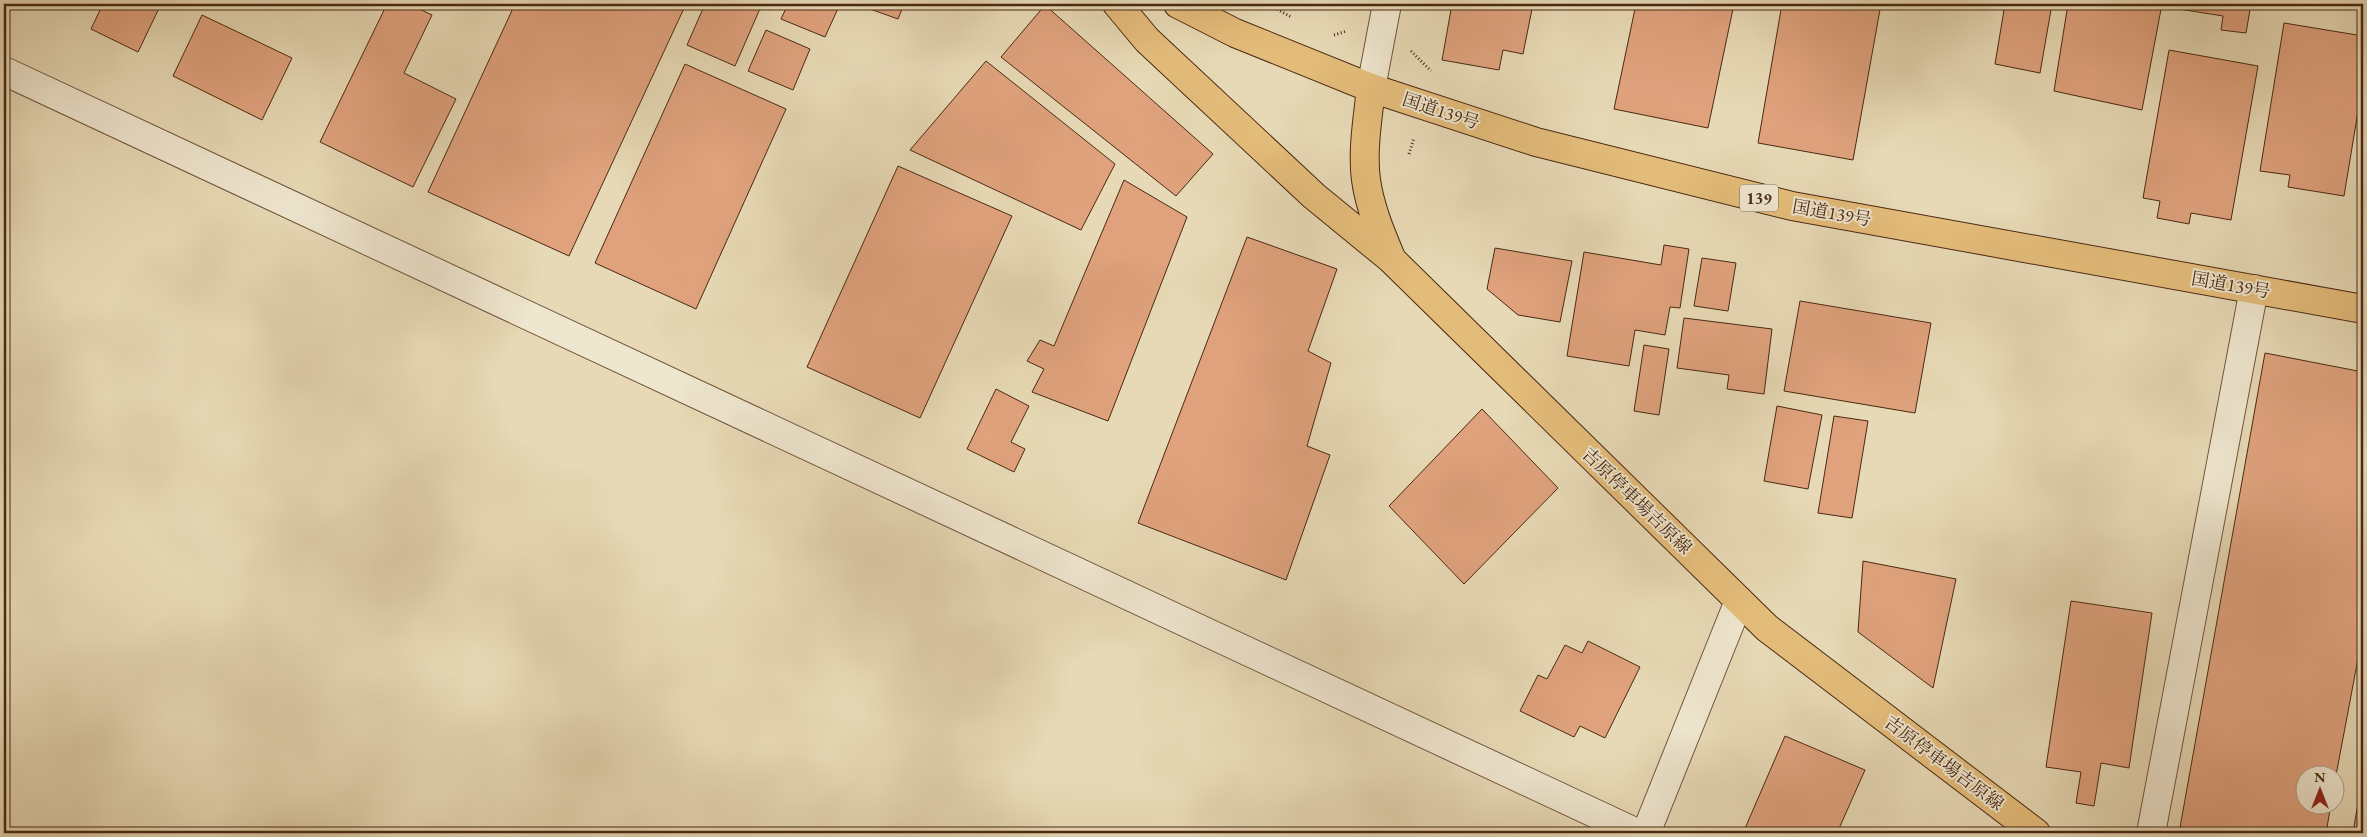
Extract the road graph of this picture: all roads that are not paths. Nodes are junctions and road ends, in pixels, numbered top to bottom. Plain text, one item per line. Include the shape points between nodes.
1 (1117, 4) edge
2 (1178, 4) edge
3 (1387, 4) edge
4 (4, 71) edge
5 (1371, 88) junction
6 (1392, 260) junction
7 (2254, 288) junction
8 (2363, 310) edge
9 (1739, 601) junction
10 (1637, 833) edge
11 (1646, 833) edge
12 (2036, 833) edge
13 (2151, 833) edge

1 - 6 main road via 1147,40 1300,182
2 - 5 main road, 国道139号 / 139 via 1235,33
3 - 5 street
4 - 10 street
5 - 6 main road, 吉原停車場吉原線 via 1366,179 1376,220
5 - 7 main road, 国道139号 / 139 via 1536,142 1792,206
6 - 9 main road, 吉原停車場吉原線
7 - 8 main road, 国道139号 / 139
7 - 13 street
9 - 11 street
9 - 12 main road, 吉原停車場吉原線 via 1797,653

